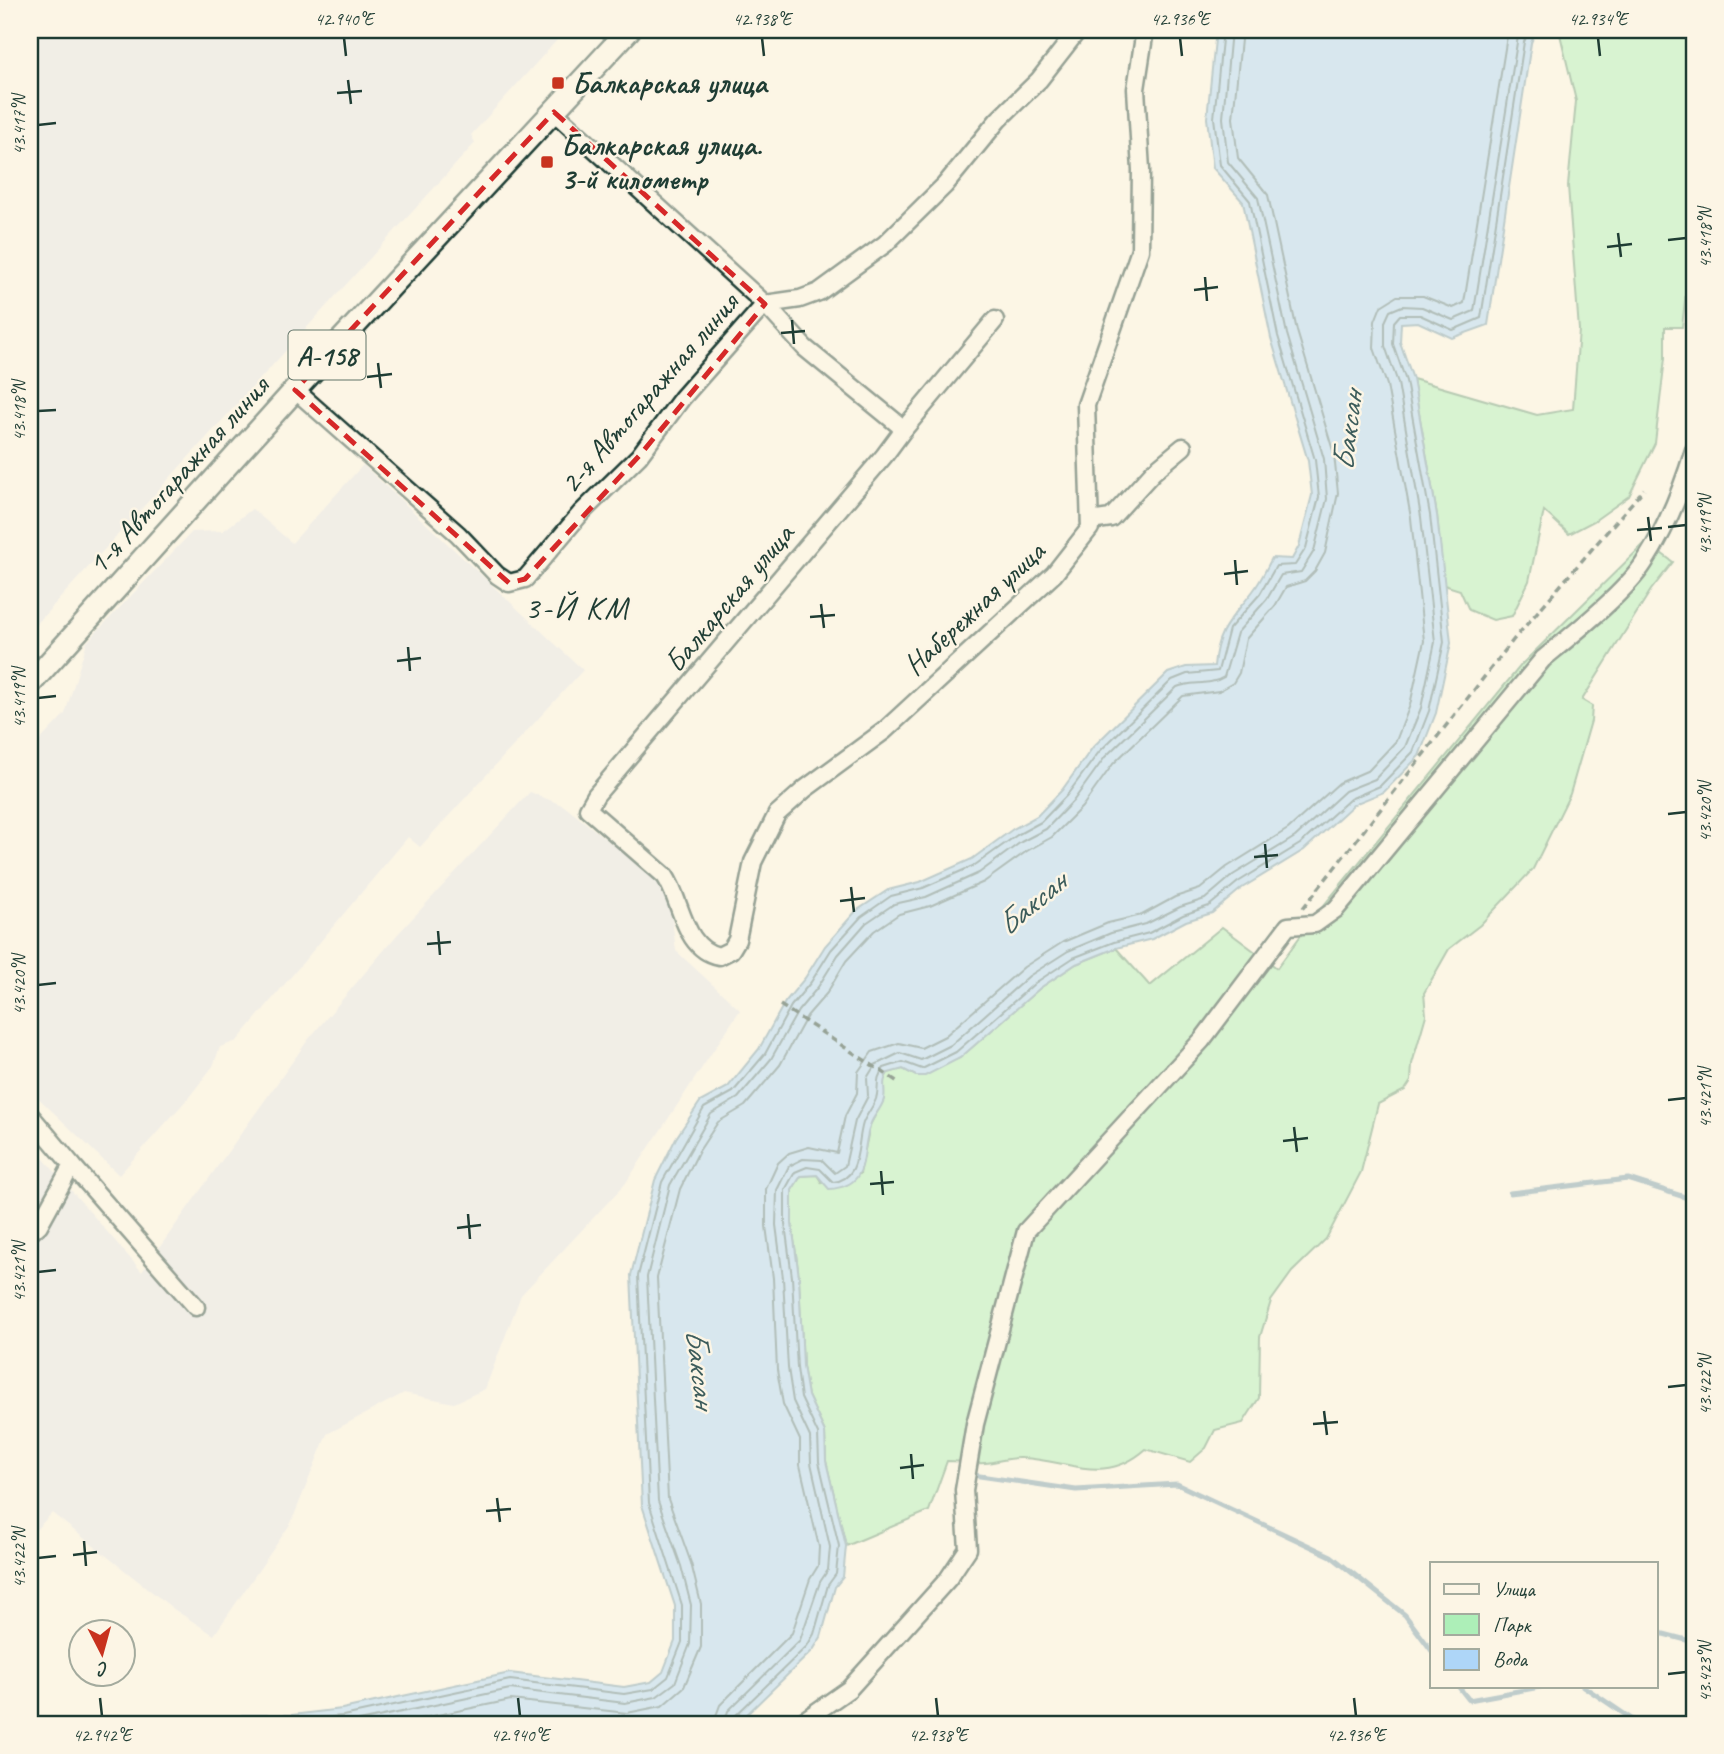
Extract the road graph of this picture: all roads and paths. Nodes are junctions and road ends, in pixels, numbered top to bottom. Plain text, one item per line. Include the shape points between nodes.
1 (629, 30) edge
2 (1078, 30) edge
3 (1145, 30) edge
4 (554, 112) junction
5 (765, 304) junction
6 (995, 320) dead end
7 (295, 390) junction
8 (904, 429) junction
9 (1183, 447) dead end
10 (1694, 450) edge
11 (1644, 489) dead end
12 (1090, 521) junction
13 (30, 684) edge
14 (588, 809) joint
15 (1288, 926) junction
16 (779, 1005) dead end
17 (898, 1082) dead end
18 (30, 1115) edge
19 (72, 1165) junction
20 (30, 1233) edge
21 (196, 1307) dead end
22 (799, 1724) edge

1 - 4 main road, 1-я Автогаражная линия / А-158
2 - 5 street, 2-я Автогаражная линия via 945,185 885,244 819,292
3 - 12 street via 1136,89 1140,250 1086,405
4 - 5 street
4 - 7 main road, 1-я Автогаражная линия / А-158
5 - 7 street, 2-я Автогаражная линия via 682,398 639,456 517,583 497,576 458,534
5 - 8 street via 805,348
6 - 8 street, Балкарская улица
7 - 13 main road, 1-я Автогаражная линия / А-158
8 - 14 street, Балкарская улица
9 - 12 street via 1111,517
10 - 15 street via 1680,498 1643,565 1543,659 1336,909 1315,925
11 - 15 path via 1514,639
12 - 14 street, Набережная улица via 1090,528 1054,574 884,731 777,814 758,847 737,940 726,954 702,949 686,926 665,876
15 - 22 street via 1202,1040 1026,1231 975,1424 964,1490 968,1549 948,1578 849,1689
16 - 17 path
18 - 19 street
19 - 20 street
19 - 21 street

